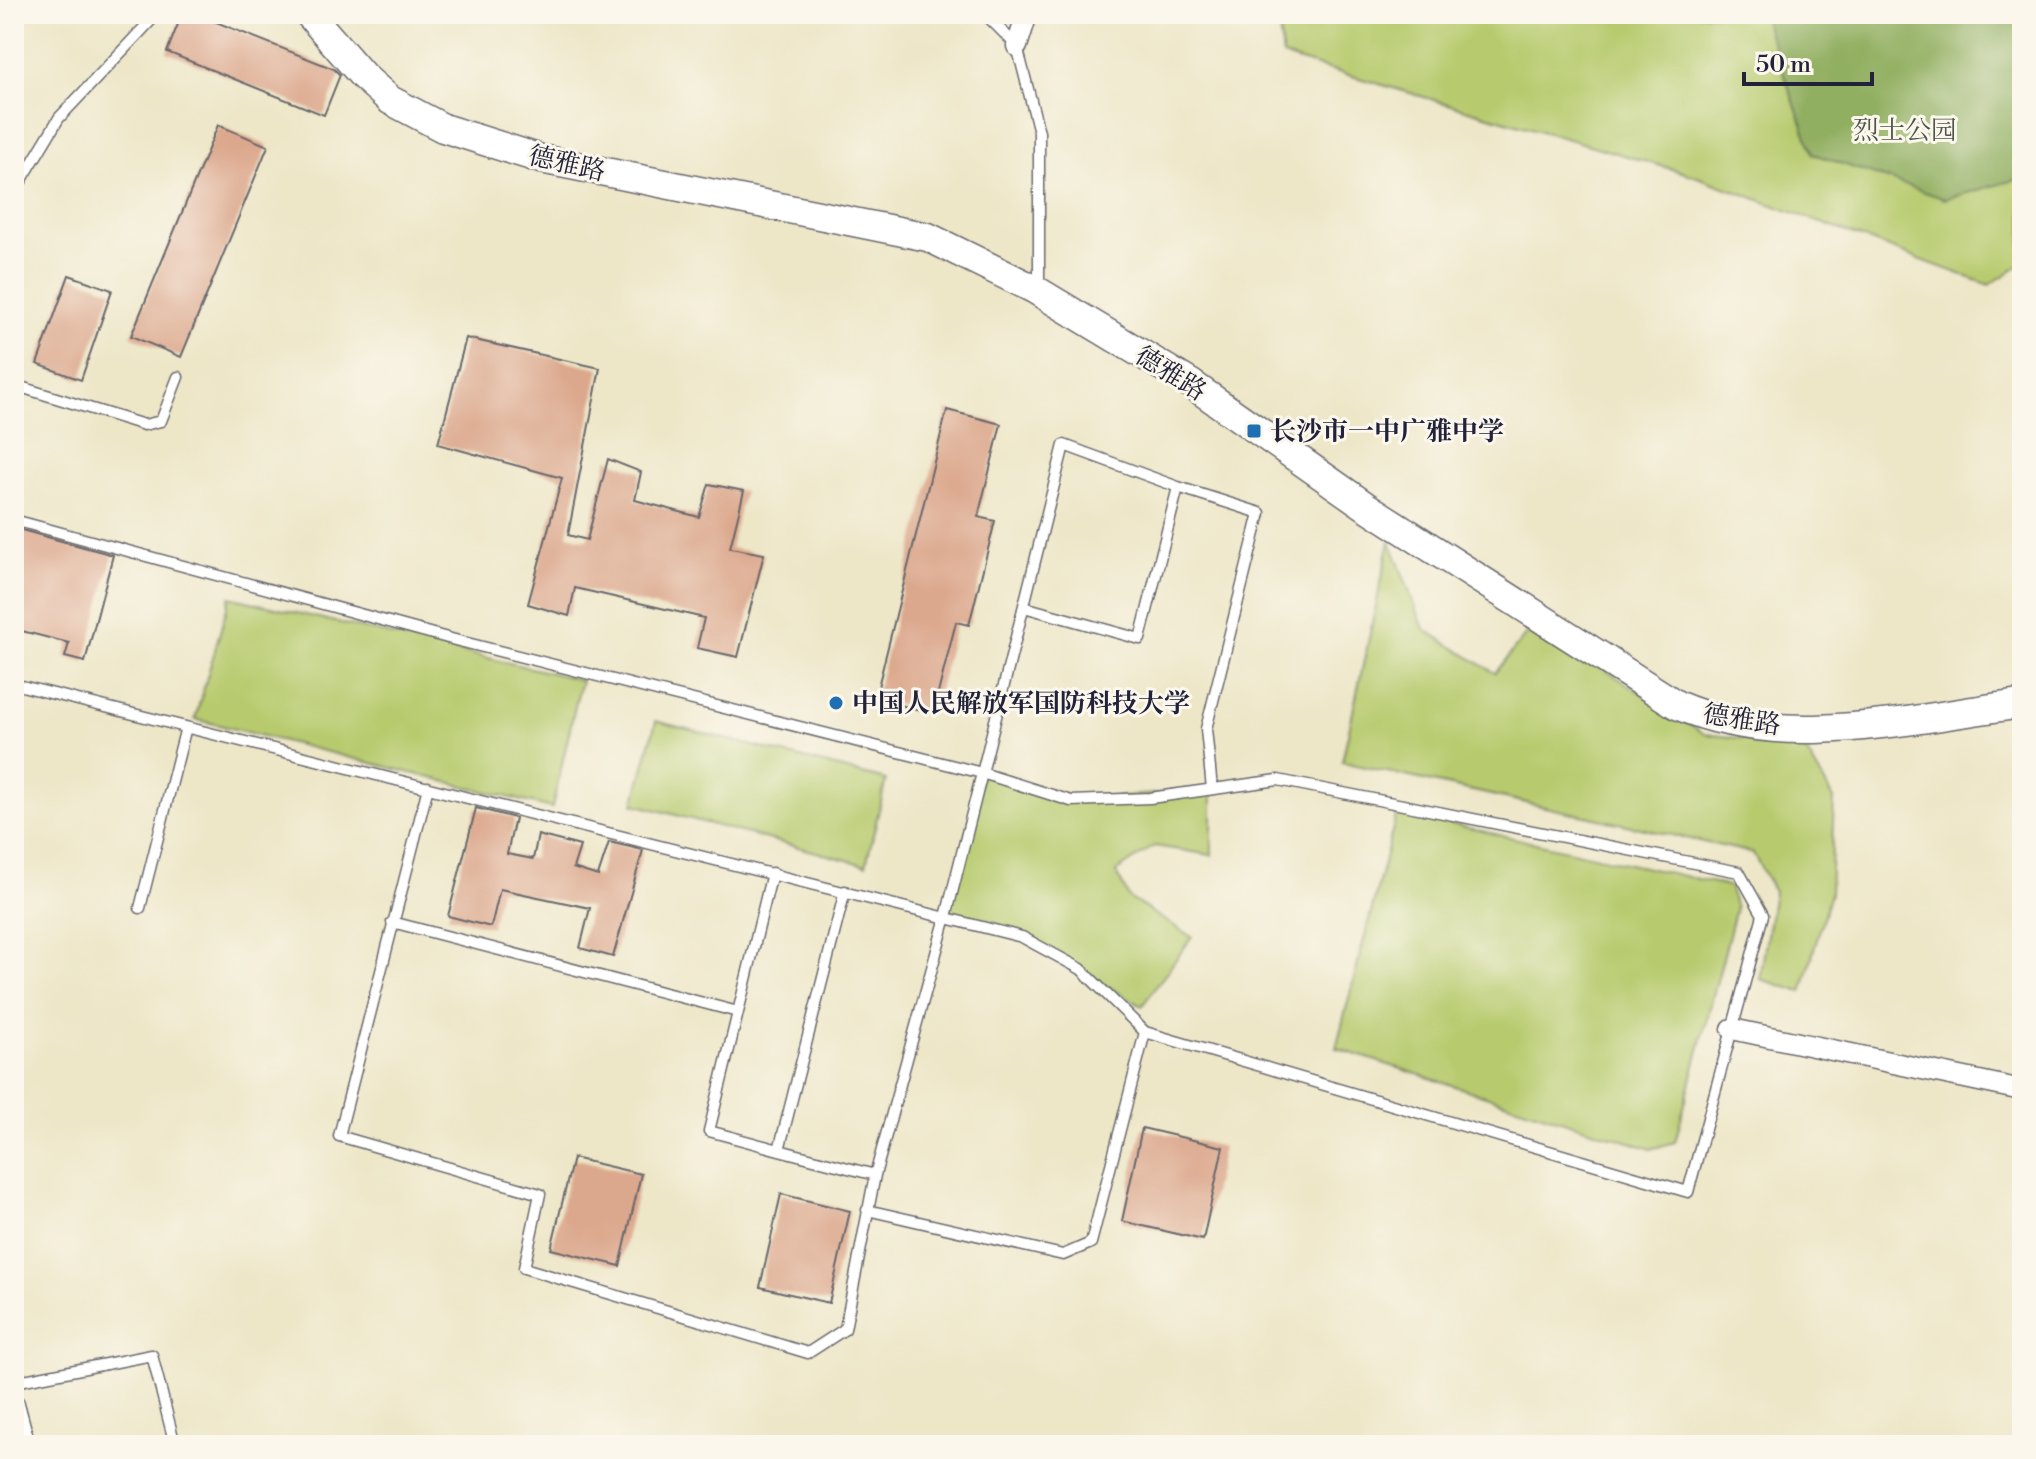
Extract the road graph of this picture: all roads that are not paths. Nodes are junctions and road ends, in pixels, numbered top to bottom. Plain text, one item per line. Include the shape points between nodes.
1 (157, 14) edge
2 (309, 14) edge
3 (323, 14) edge
4 (985, 14) edge
5 (1027, 14) edge
6 (1017, 46) junction
7 (14, 193) edge
8 (1036, 284) junction
9 (178, 377) dead end
10 (14, 385) edge
11 (1178, 487) junction
12 (14, 520) edge
13 (1024, 607) junction
14 (14, 684) edge
15 (2022, 686) edge
16 (2022, 704) edge
17 (186, 727) junction
18 (982, 773) junction
19 (428, 787) junction
20 (1212, 789) junction
21 (772, 873) junction
22 (845, 891) junction
23 (140, 908) dead end
24 (946, 917) junction
25 (392, 922) junction
26 (738, 1012) junction
27 (1732, 1029) junction
28 (1145, 1032) junction
29 (2022, 1090) edge
30 (779, 1150) junction
31 (875, 1175) junction
32 (867, 1210) junction
33 (14, 1382) edge
34 (14, 1404) edge
35 (25, 1445) edge
36 (175, 1445) edge

1 - 7 lane via 59,118
2 - 8 street, 德雅路 via 390,100 443,128 541,159 928,237
3 - 8 street, 德雅路 via 395,93 443,119 541,149 934,229
4 - 6 lane
5 - 6 street
6 - 8 lane via 1039,132
8 - 15 street, 德雅路 via 1195,372 1372,494 1686,694 1724,707 1819,713
8 - 16 street, 德雅路 via 1364,505 1677,705 1724,721 1821,730
9 - 10 lane via 161,421 144,425
11 - 13 lane via 1140,639
11 - 13 lane via 1064,445
11 - 20 lane via 1260,513 1206,729
12 - 18 lane via 455,640
13 - 18 lane
14 - 17 lane
17 - 19 lane
17 - 23 lane
18 - 20 lane via 1071,801
18 - 24 lane
19 - 21 lane
19 - 25 lane
20 - 27 lane via 1278,780 1739,872 1763,915
21 - 22 lane
21 - 26 lane
22 - 24 lane
22 - 30 lane
24 - 28 lane via 1022,937 1081,969
24 - 31 lane
25 - 26 lane
25 - 32 lane via 339,1136 540,1194 524,1268 808,1353 845,1329
26 - 30 lane via 709,1131
27 - 28 lane via 1688,1192
27 - 29 street
28 - 32 lane via 1091,1243 1063,1255
30 - 31 lane
31 - 32 lane
33 - 36 lane via 152,1355
34 - 35 street

